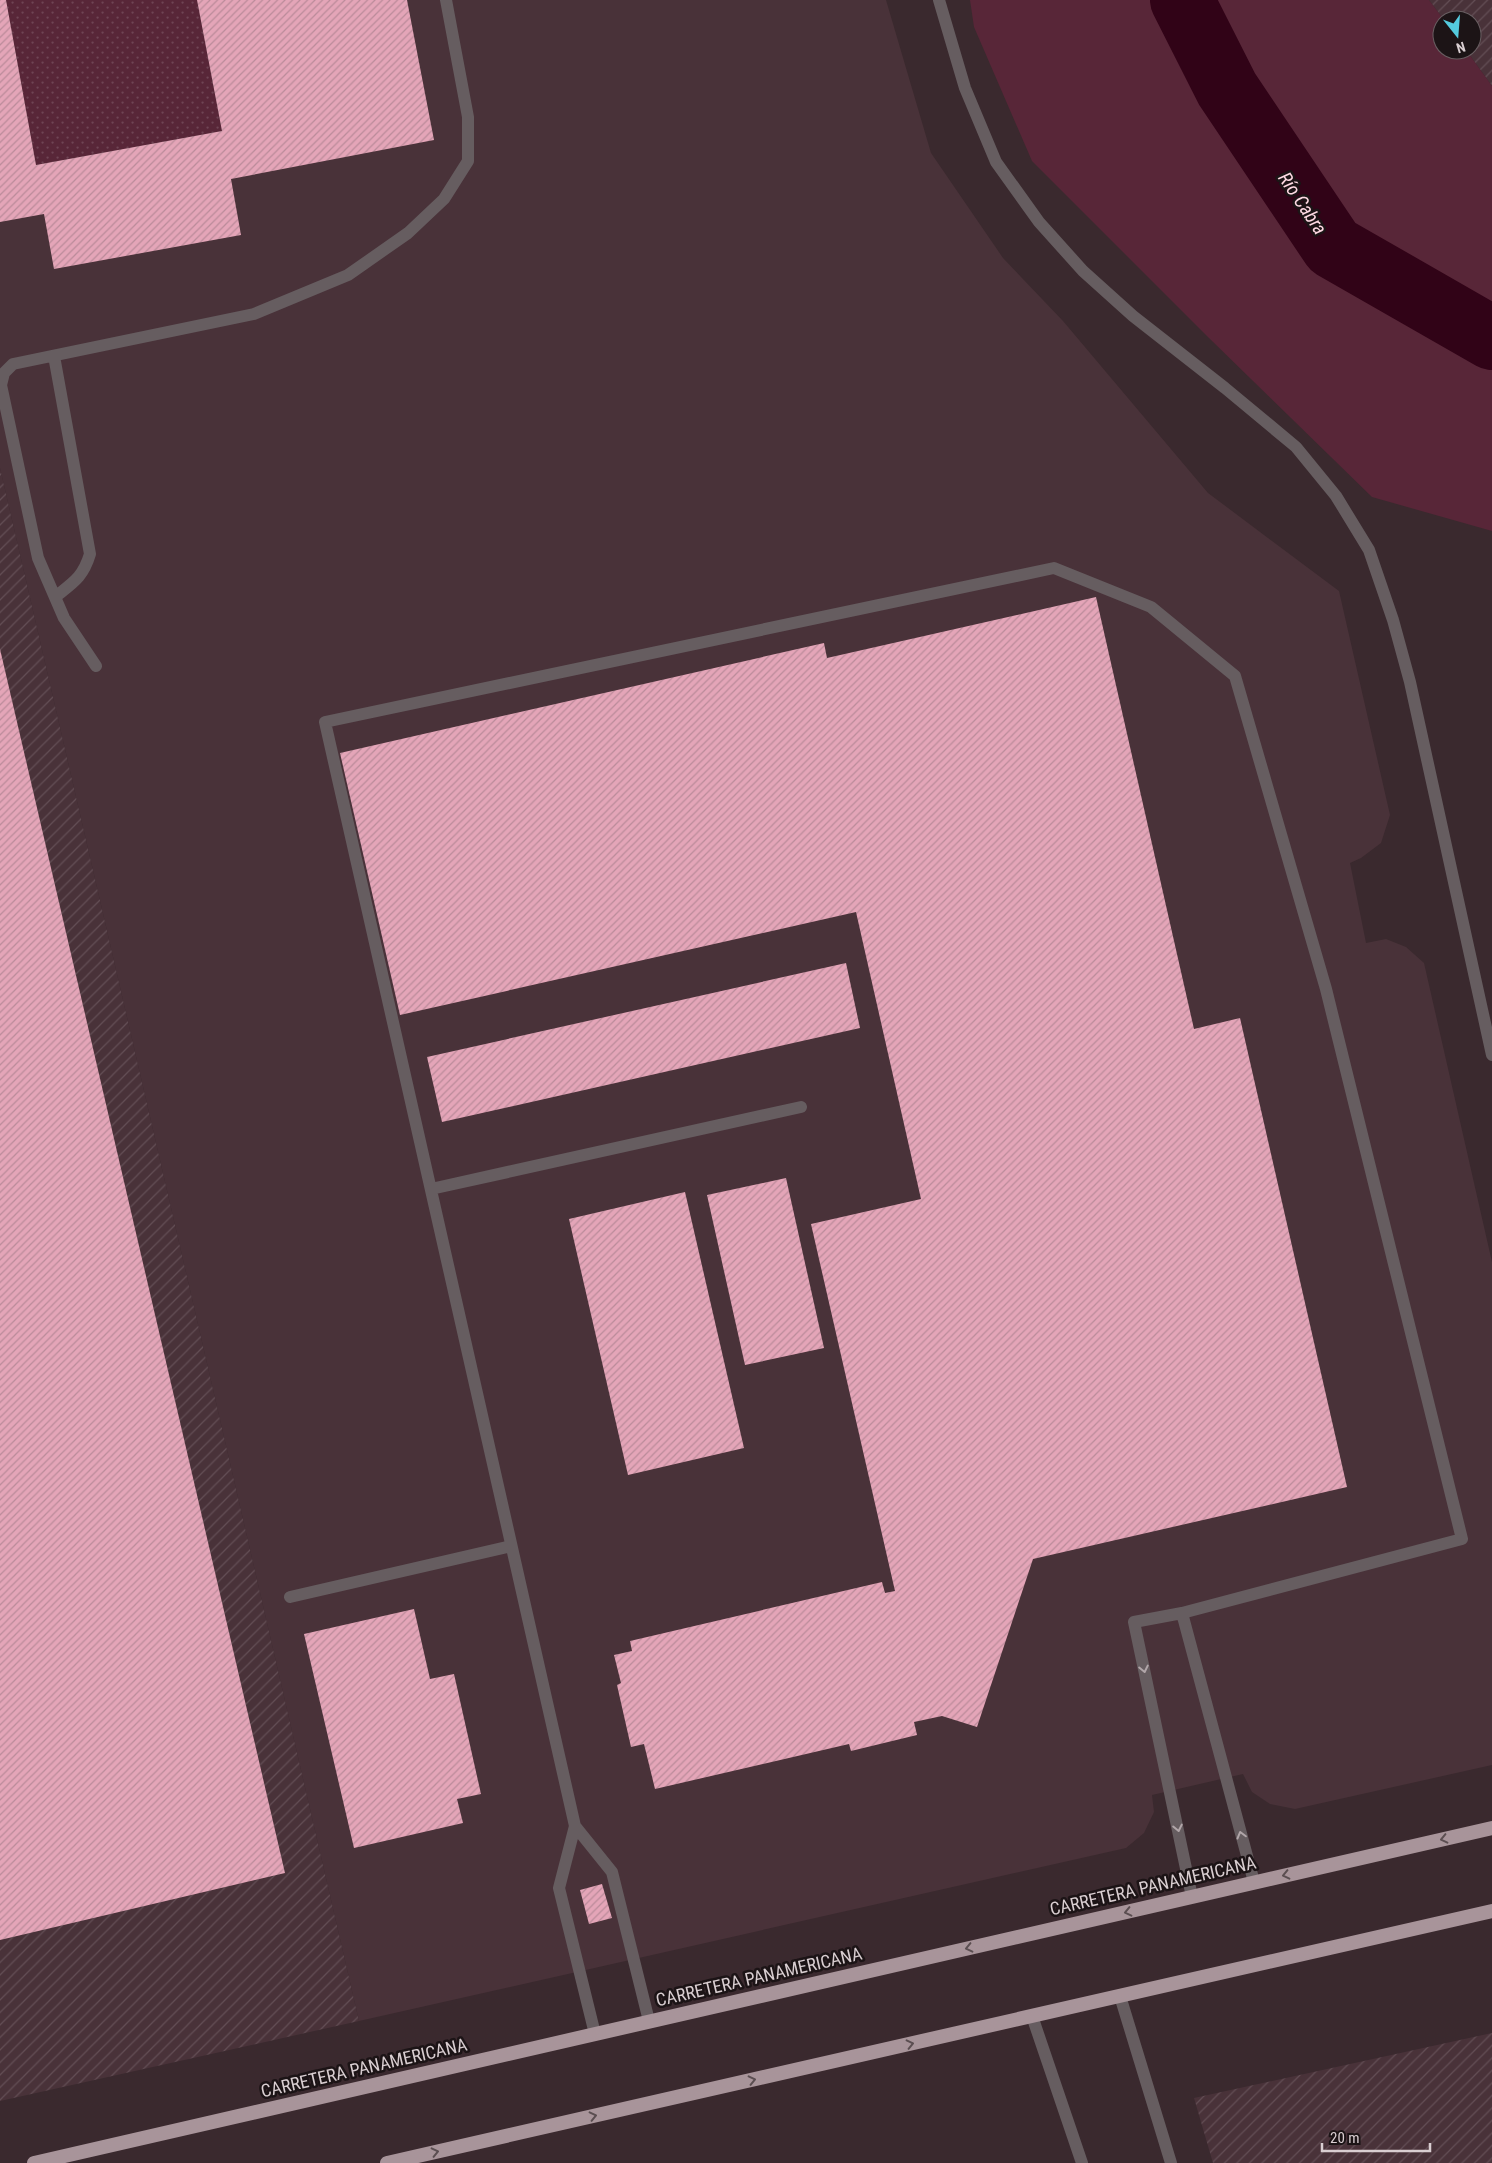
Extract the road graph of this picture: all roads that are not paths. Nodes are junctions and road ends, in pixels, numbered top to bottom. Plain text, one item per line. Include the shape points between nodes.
1 (446, 0) edge
2 (939, 0) edge
3 (54, 356) junction
4 (55, 597) junction
5 (96, 666) dead end
6 (1492, 1055) edge
7 (801, 1107) dead end
8 (431, 1189) junction
9 (512, 1546) junction
10 (290, 1597) dead end
11 (1182, 1613) junction
12 (575, 1826) junction
13 (1492, 1828) edge
14 (1254, 1882) junction
15 (1192, 1897) junction
16 (1492, 1911) edge
17 (1120, 1996) junction
18 (1032, 2016) junction
19 (649, 2021) junction
20 (595, 2034) junction
21 (34, 2163) edge
22 (387, 2163) edge
23 (1082, 2163) edge
24 (1171, 2163) edge

1 - 3 street via 468,117 468,161 444,199 408,233 348,275 254,314
2 - 6 street via 965,88 996,162 1040,222 1083,271 1133,316 1296,447 1336,496 1369,550 1394,620 1410,682
3 - 4 street via 90,554 85,571
3 - 4 street via 13,364 4,373 1,385 38,558
4 - 5 street via 64,618
7 - 8 street
8 - 9 street
8 - 11 street via 325,722 1054,568 1151,607 1235,676 1326,989 1462,1539
9 - 10 street
9 - 12 street
14 -> 11 street
11 -> 15 street via 1134,1622
12 - 19 street via 612,1872
12 - 20 street via 559,1888
13 -> 14 highway, CARRETERA PANAMERICANA
14 - 15 highway, CARRETERA PANAMERICANA
15 -> 19 highway, CARRETERA PANAMERICANA
16 - 17 highway
17 - 18 highway
17 - 24 street
22 -> 18 highway
18 - 23 street
19 - 20 highway, CARRETERA PANAMERICANA
20 - 21 highway, CARRETERA PANAMERICANA

